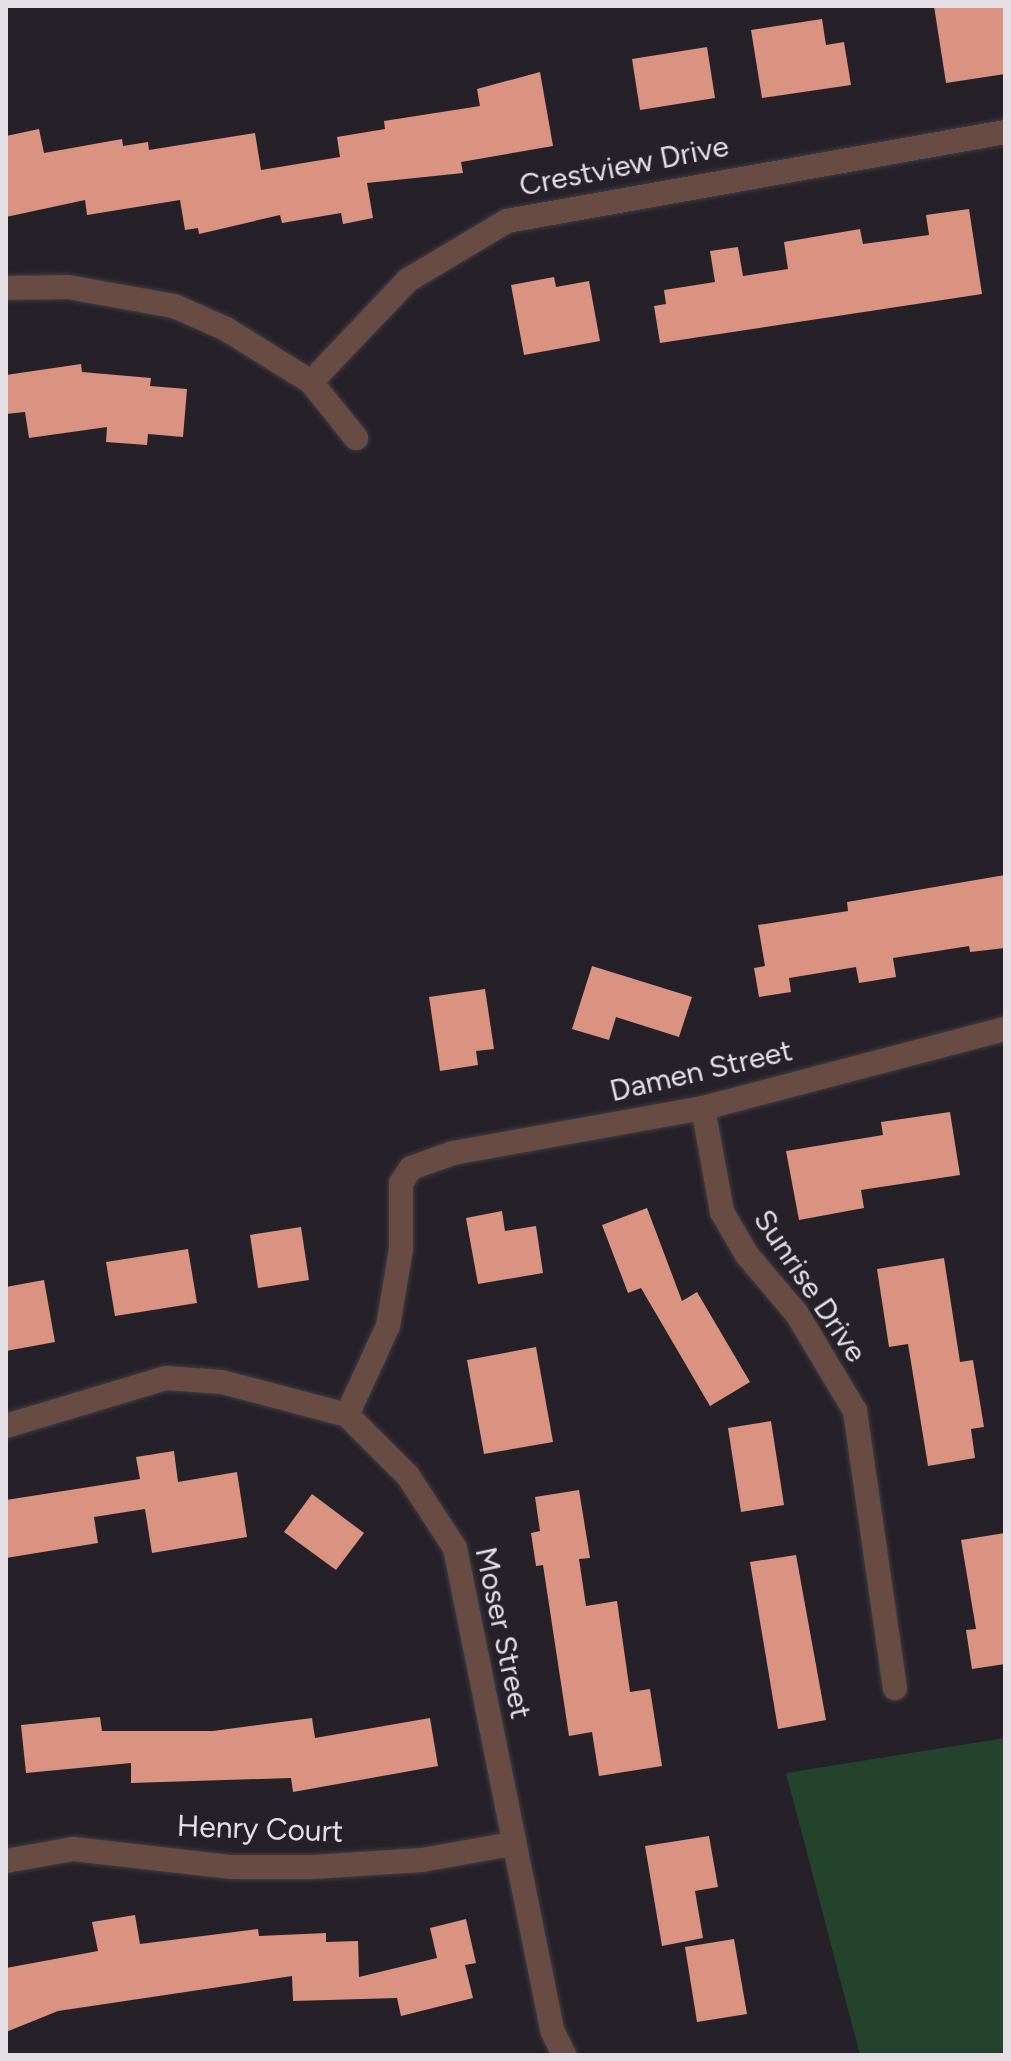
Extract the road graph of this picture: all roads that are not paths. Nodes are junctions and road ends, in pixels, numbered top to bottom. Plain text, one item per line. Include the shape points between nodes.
1 (1005, 132) edge
2 (6, 288) edge
3 (311, 382) junction
4 (356, 438) dead end
5 (1005, 1029) edge
6 (703, 1108) junction
7 (347, 1415) junction
8 (6, 1426) edge
9 (895, 1688) dead end
10 (512, 1844) junction
11 (6, 1861) edge
12 (564, 2055) edge

1 - 3 street, Crestview Drive via 507,221 408,280
2 - 3 street via 68,287 174,306 226,329
3 - 4 street
5 - 6 street, Damen Street
6 - 7 street, Damen Street via 453,1153 411,1168 401,1183 401,1249 388,1326
6 - 9 street, Sunrise Drive via 722,1212 747,1255 797,1314 855,1411
7 - 8 street, Moser Street via 270,1391 166,1378
7 - 10 street, Moser Street via 408,1476 455,1548 472,1614
10 - 11 street, Henry Court via 422,1860 313,1867 232,1867 73,1849
10 - 12 street, Moser Street via 552,2030

